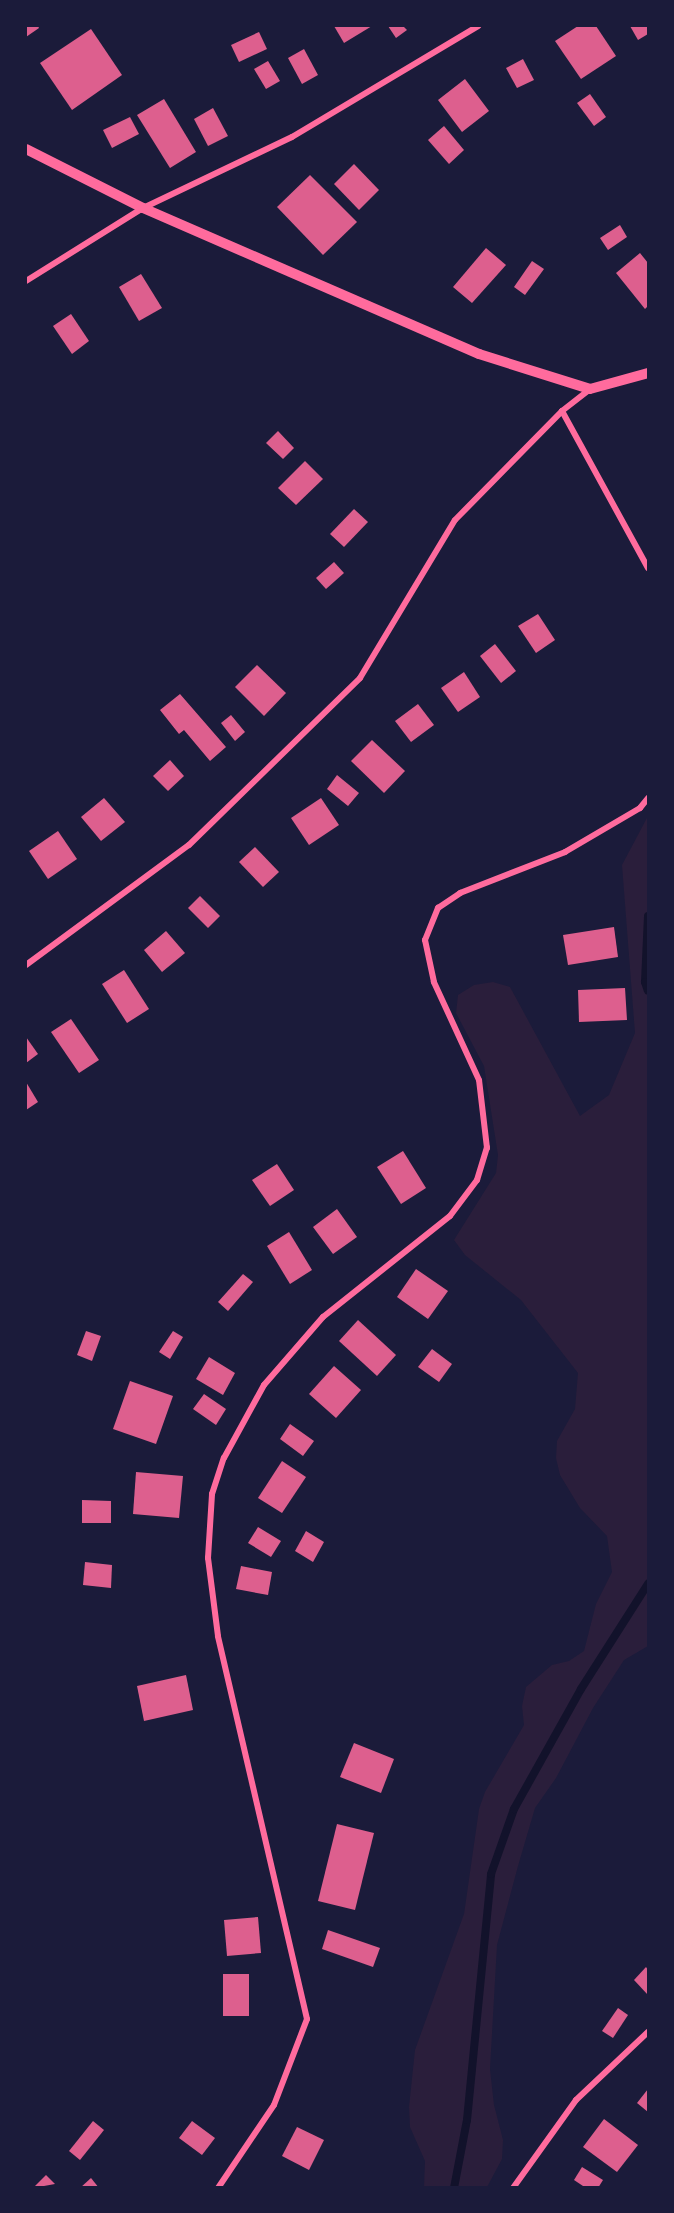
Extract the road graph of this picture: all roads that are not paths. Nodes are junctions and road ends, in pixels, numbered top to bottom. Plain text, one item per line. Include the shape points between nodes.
1 (478, 26) edge
2 (26, 149) edge
3 (143, 208) junction
4 (26, 281) edge
5 (648, 373) edge
6 (590, 389) junction
7 (562, 411) junction
8 (648, 568) edge
9 (648, 798) edge
10 (26, 965) edge
11 (648, 2032) edge
12 (218, 2187) edge
13 (513, 2187) edge

1 - 3 street via 292,137
2 - 3 street
3 - 4 street
3 - 6 street via 478,354
5 - 6 street
6 - 7 street
7 - 8 street
7 - 10 street via 455,520 360,678 189,845
9 - 12 street via 640,808 565,852 460,892 438,908 425,940 434,982 479,1080 487,1148 477,1180 450,1216 322,1317 264,1385 224,1458 212,1494 208,1558 218,1636 307,2019 274,2105
11 - 13 street via 576,2100

